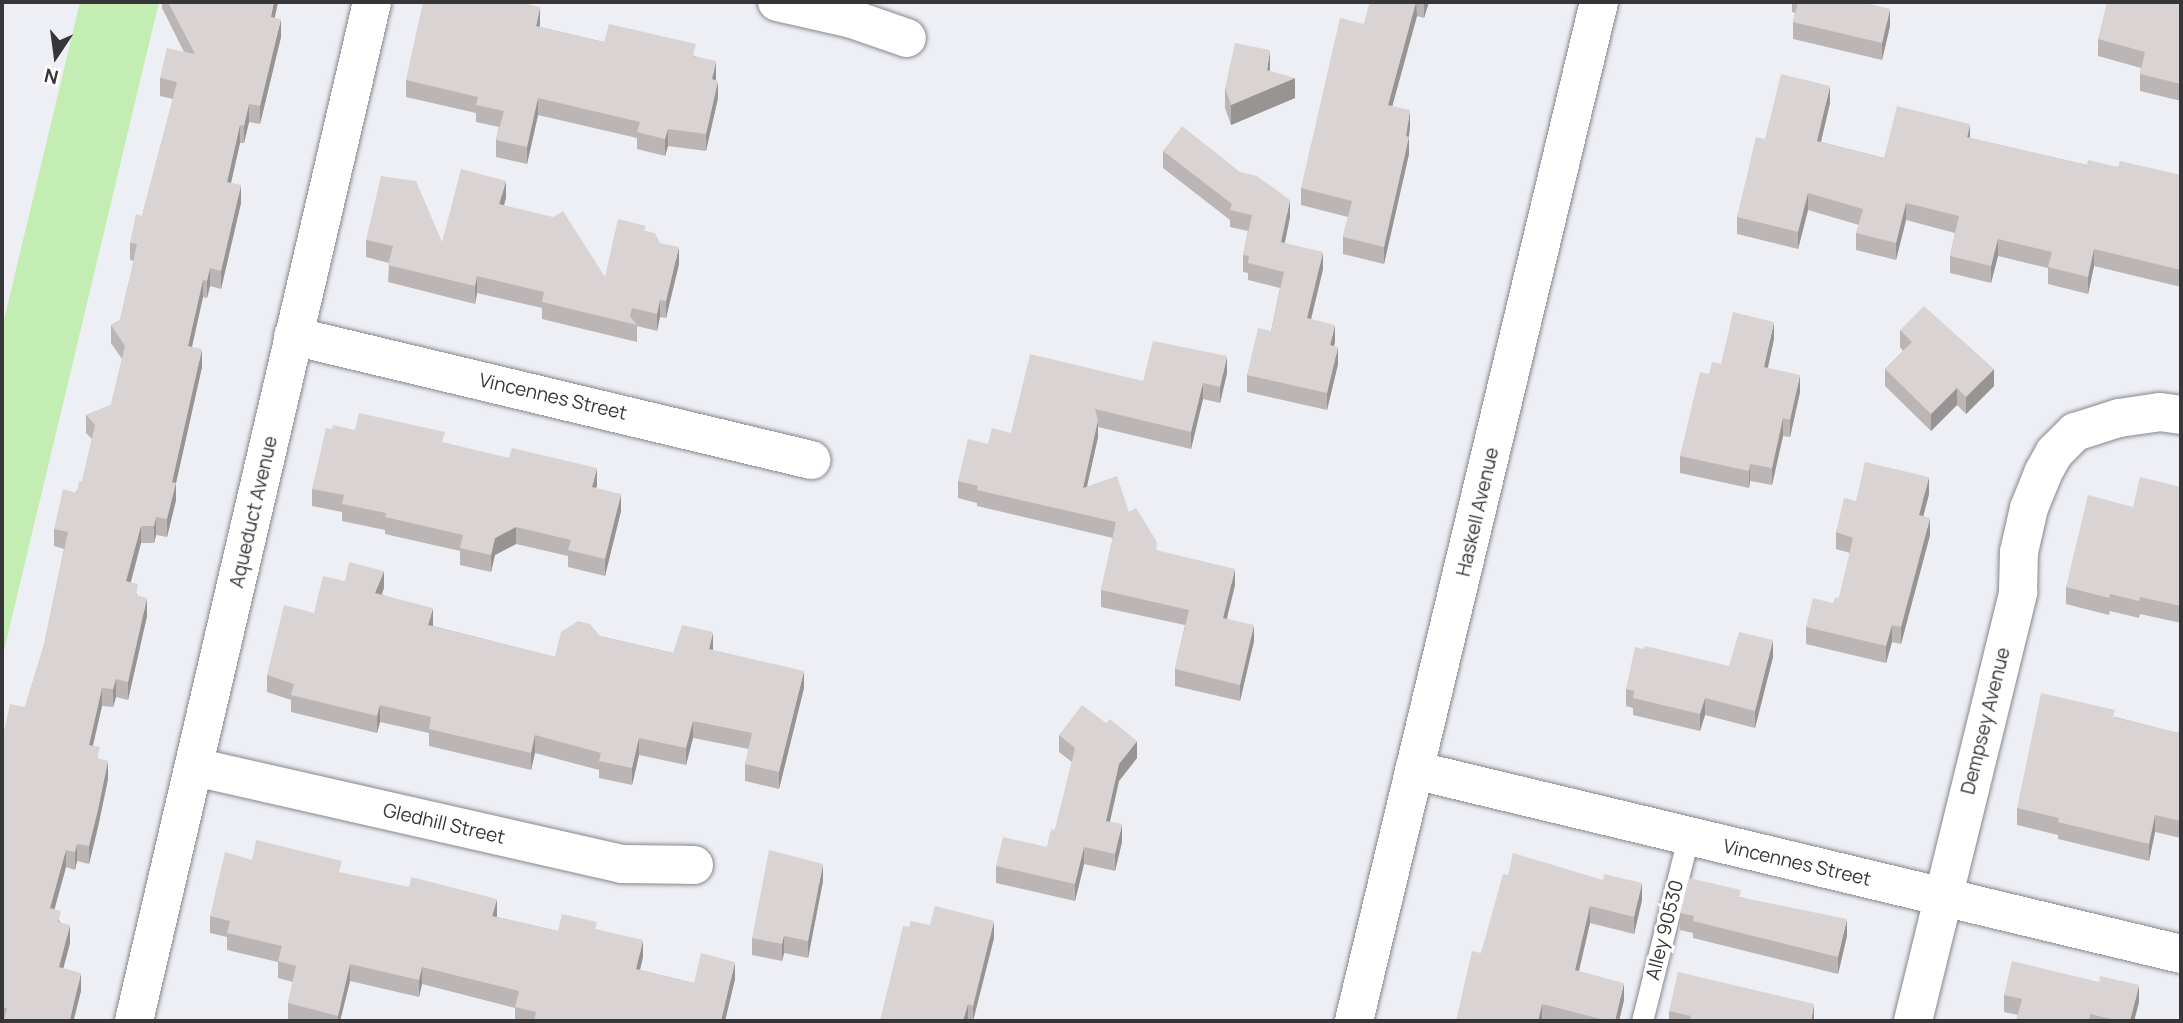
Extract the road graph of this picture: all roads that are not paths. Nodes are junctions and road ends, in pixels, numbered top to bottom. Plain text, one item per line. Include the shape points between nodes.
1 (372, 2) edge
2 (777, 2) edge
3 (1599, 2) edge
4 (907, 38) dead end
5 (293, 336) junction
6 (2181, 415) edge
7 (811, 460) dead end
8 (195, 767) junction
9 (1414, 770) junction
10 (1688, 838) junction
11 (694, 865) dead end
12 (1942, 896) junction
13 (2181, 954) edge
14 (134, 1021) edge
15 (1354, 1021) edge
16 (1642, 1021) edge
17 (1913, 1021) edge

1 - 5 street, Aqueduct Avenue
2 - 4 street via 852,19
3 - 9 street, Haskell Avenue
5 - 7 street, Vincennes Street
5 - 8 street, Aqueduct Avenue
6 - 12 street, Dempsey Avenue via 2160,412 2119,418 2075,432 2054,453 2029,508 2019,552 2018,592
8 - 11 street, Gledhill Street via 622,864
8 - 14 street, Aqueduct Avenue
9 - 10 street, Vincennes Street
9 - 15 street, Haskell Avenue
10 - 12 street, Vincennes Street
10 - 16 lane, Alley 90530
12 - 13 street, Vincennes Street
12 - 17 street, Dempsey Avenue

